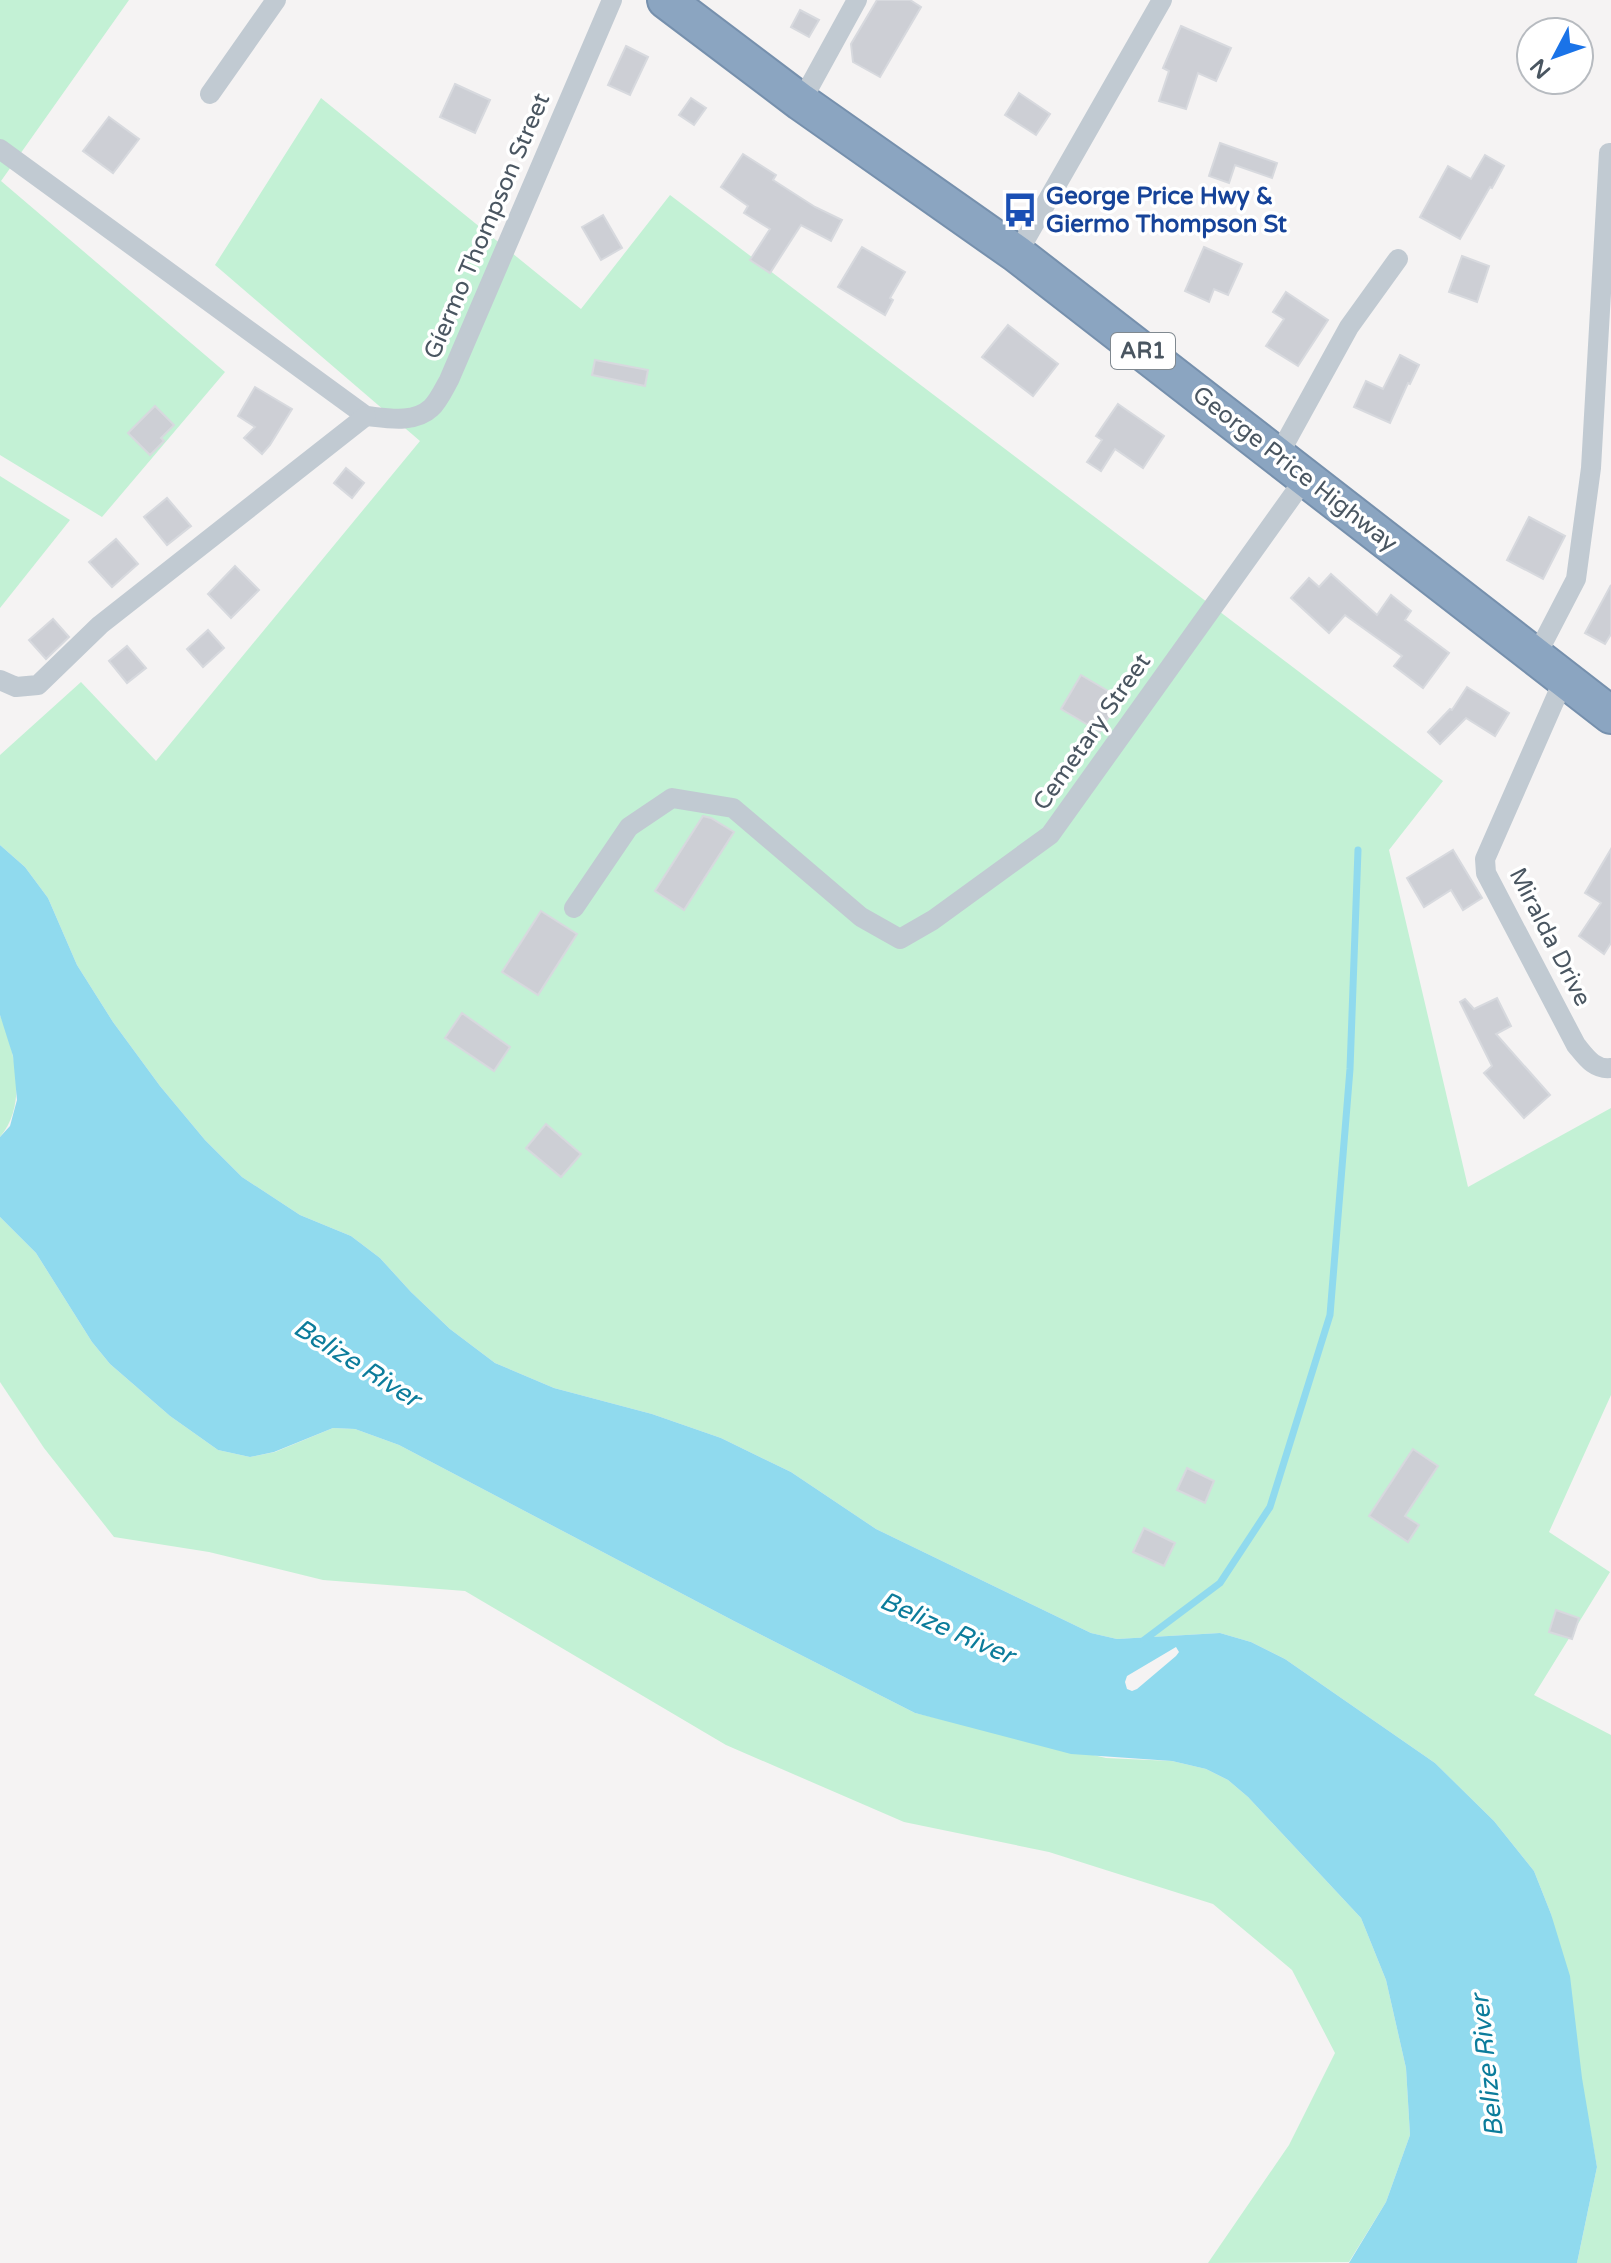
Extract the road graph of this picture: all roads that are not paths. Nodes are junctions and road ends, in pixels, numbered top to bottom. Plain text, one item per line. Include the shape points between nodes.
1 (276, 0) edge
2 (612, 0) edge
3 (666, 0) edge
4 (857, 0) edge
5 (1162, 0) edge
6 (210, 94) dead end
7 (801, 102) junction
8 (0, 149) edge
9 (1611, 153) edge
10 (1017, 254) junction
11 (1398, 259) dead end
12 (366, 416) junction
13 (1292, 466) junction
14 (1550, 668) junction
15 (0, 680) edge
16 (1611, 715) edge
17 (574, 908) dead end
18 (1611, 1068) edge

1 - 6 street
2 - 12 street, Gíermo Thompson Street via 449,380 430,408 414,417
3 - 7 highway, George Price Highway / AR1
4 - 7 street
5 - 10 street
7 - 10 highway, George Price Highway / AR1
8 - 12 street
9 - 14 street, Miralda Drive via 1591,468 1576,579
10 - 13 highway, George Price Highway / AR1
11 - 13 street via 1349,327
12 - 15 street via 100,625 38,685 16,687
13 - 14 highway, George Price Highway / AR1
13 - 17 street, Cemetary Street via 1050,835 933,920 900,939 861,917 733,808 672,798 629,827
14 - 16 highway, George Price Highway / AR1
14 - 18 street, Miralda Drive via 1485,859 1486,873 1576,1045 1590,1062

